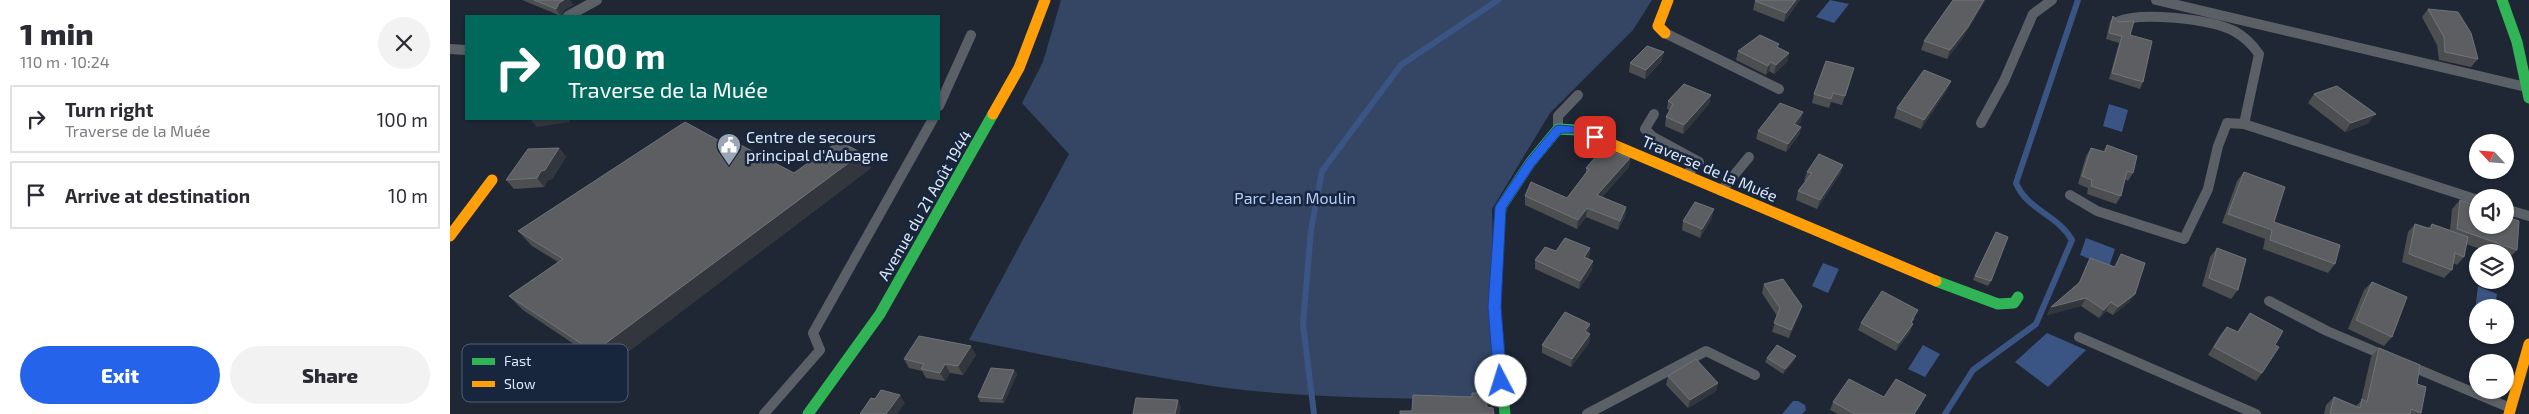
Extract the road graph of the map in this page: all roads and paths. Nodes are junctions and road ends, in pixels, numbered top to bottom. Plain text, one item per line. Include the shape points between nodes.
1 (597, 0) edge
2 (1045, 0) edge
3 (1668, 0) edge
4 (2052, 0) edge
5 (2156, 0) edge
6 (2502, 0) edge
7 (570, 15) edge
8 (2117, 22) edge
9 (1665, 32) joint
10 (971, 36) dead end
11 (450, 49) edge
12 (465, 50) edge
13 (1778, 89) dead end
14 (2528, 93) edge
15 (1578, 95) dead end
16 (940, 104) edge
17 (1654, 114) dead end
18 (933, 120) edge
19 (1981, 123) dead end
20 (2244, 124) junction
21 (1558, 129) junction
22 (1749, 158) dead end
23 (1685, 176) junction
24 (492, 180) dead end
25 (1721, 191) junction
26 (2070, 195) dead end
27 (2469, 197) edge
28 (2514, 212) edge
29 (2529, 216) edge
30 (450, 236) edge
31 (2018, 297) dead end
32 (2269, 301) dead end
33 (2079, 337) dead end
34 (2529, 344) edge
35 (1755, 375) dead end
36 (2510, 411) edge
37 (764, 414) edge
38 (808, 414) edge
39 (1506, 414) edge
40 (1587, 414) edge
41 (2256, 414) edge

1 - 7 lane
2 - 38 street, Avenue du 21 Août 1944 via 1019,68 940,211 880,314
3 - 9 street via 1658,26
4 - 19 lane via 2033,14 2004,81
5 - 14 lane
6 - 14 street via 2517,42
8 - 20 lane via 2127,17 2194,21 2212,24 2248,39 2259,54
9 - 13 lane
10 - 16 lane
11 - 12 lane
15 - 21 lane via 1558,116
17 - 23 lane via 1645,129 1653,137 1698,162
18 - 37 lane via 813,333 820,350
20 - 26 lane via 2227,123 2208,189 2184,239 2097,211
20 - 27 lane
21 - 23 street, Traverse de la Muée via 1577,130
21 - 39 street via 1501,207 1494,307
22 - 25 lane
23 - 25 street, Traverse de la Muée
24 - 30 street
25 - 31 street, Traverse de la Muée via 1937,282 1998,304 2014,303
28 - 29 lane
32 - 36 lane via 2327,331
33 - 41 lane
34 - 36 street
35 - 40 lane via 1706,351

